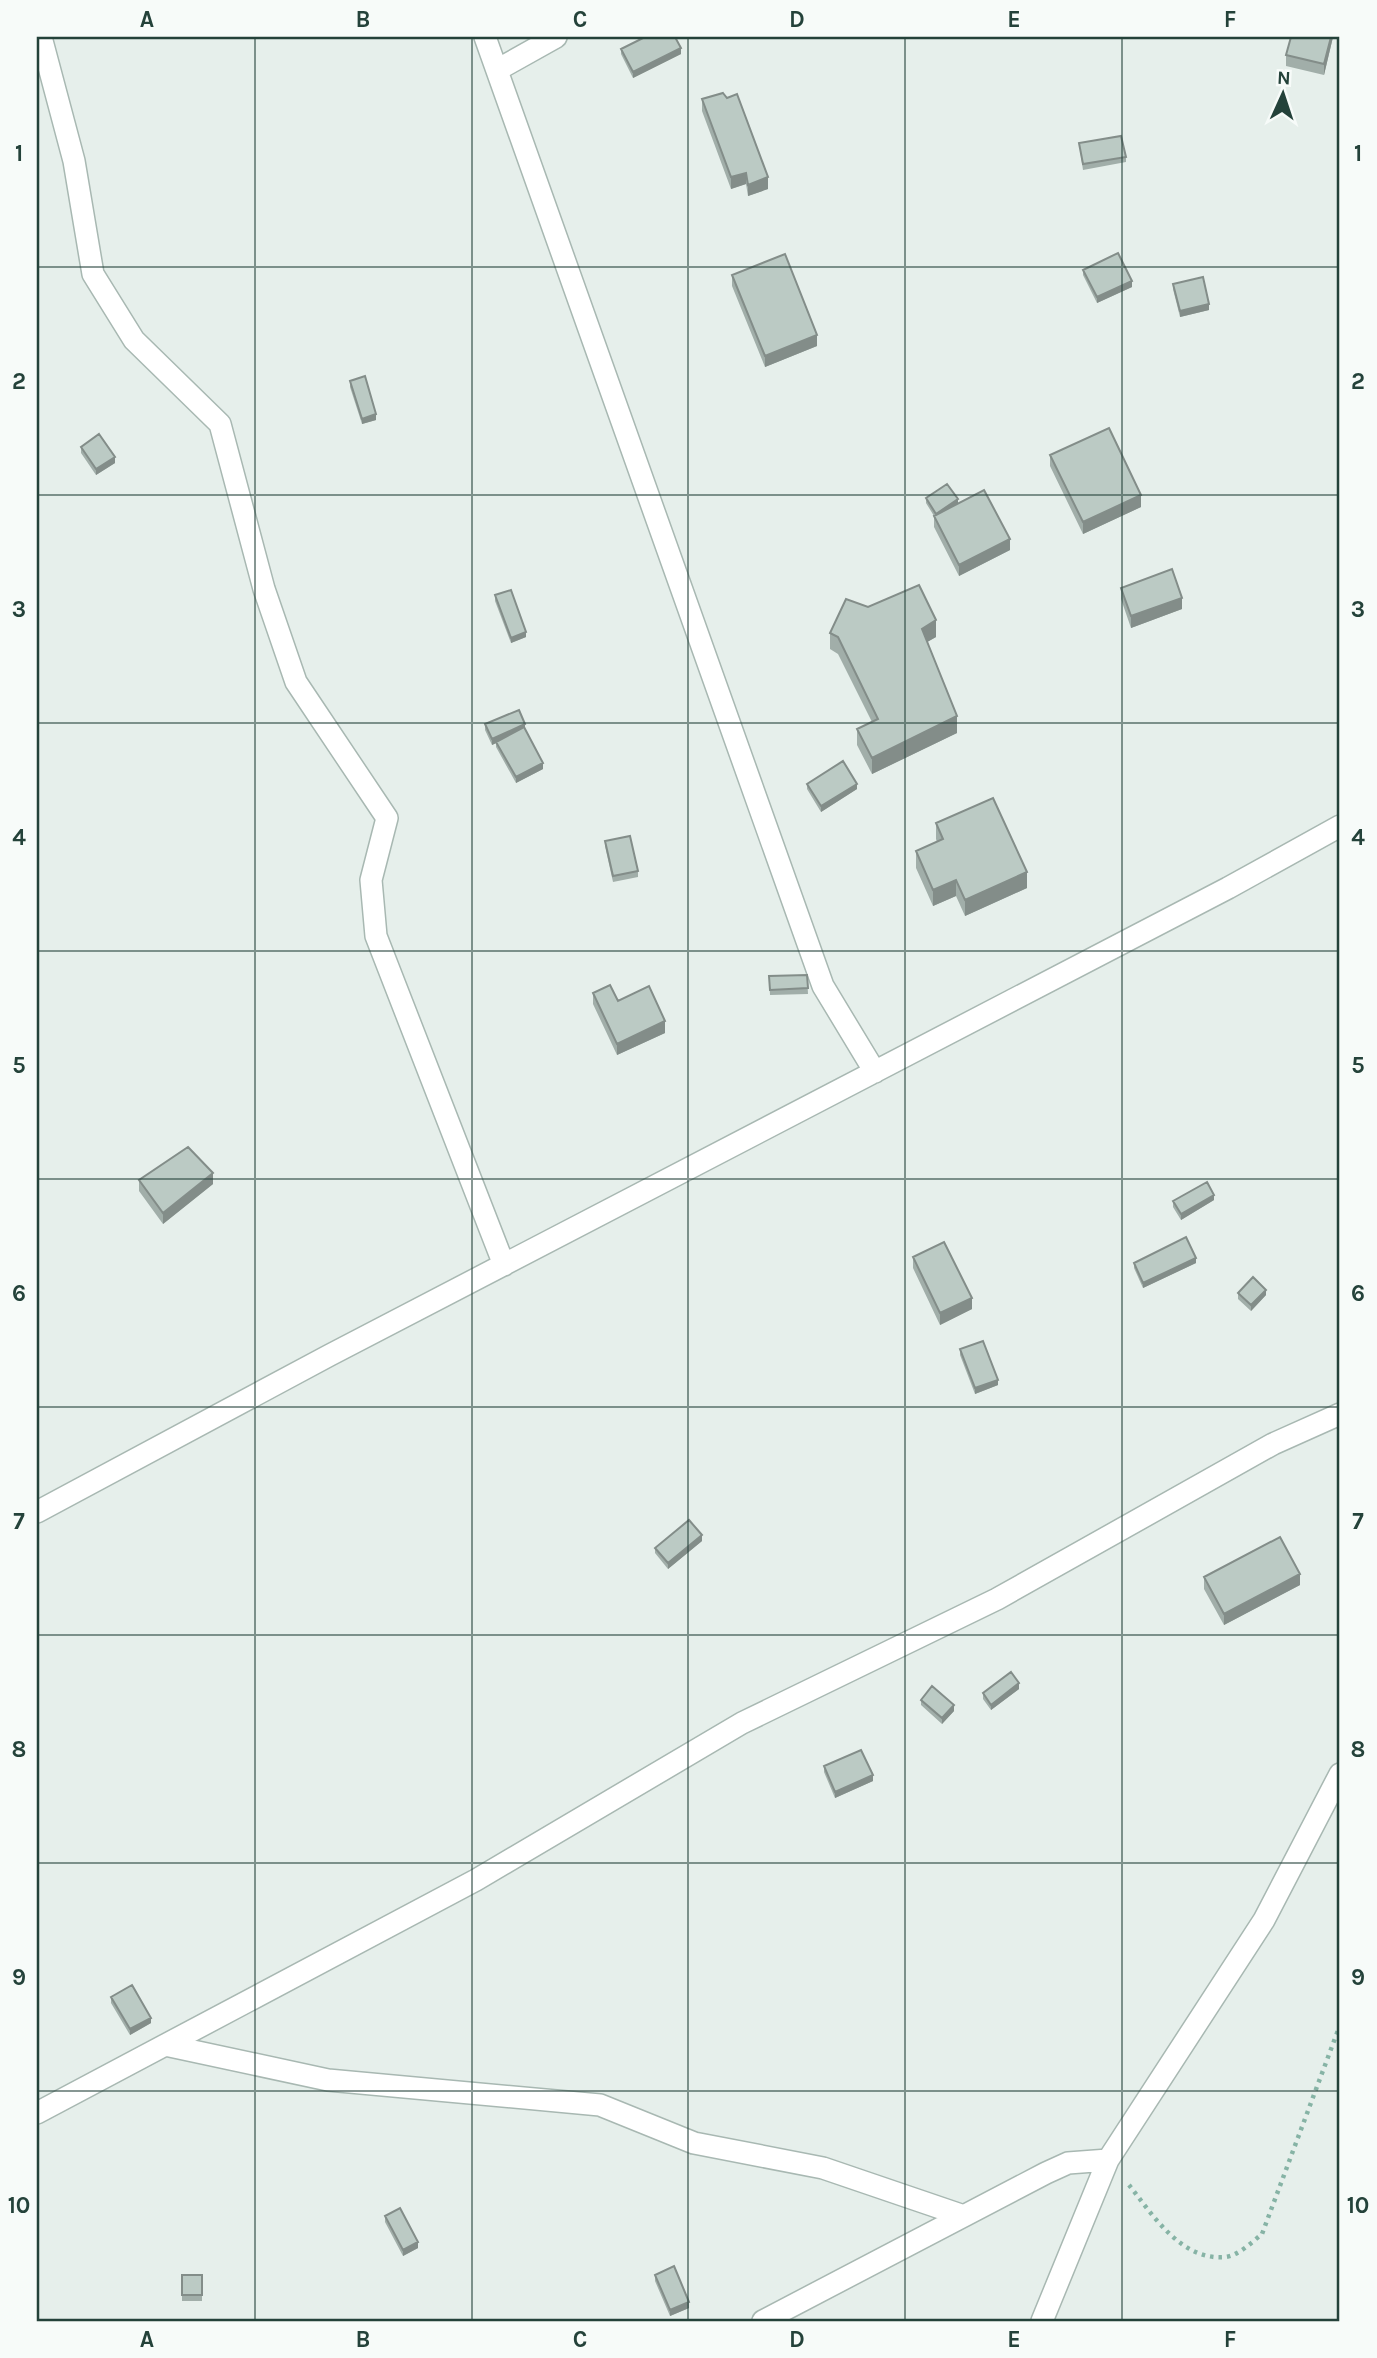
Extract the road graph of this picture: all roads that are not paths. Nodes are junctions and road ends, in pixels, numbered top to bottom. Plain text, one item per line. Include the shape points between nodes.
1 (41, 37) edge
2 (485, 37) edge
3 (556, 37) edge
4 (497, 70) junction
5 (1340, 826) edge
6 (875, 1072) junction
7 (504, 1265) junction
8 (1340, 1414) edge
9 (37, 1512) edge
10 (1340, 1774) edge
11 (166, 2045) junction
12 (37, 2113) edge
13 (1108, 2160) junction
14 (961, 2215) junction
15 (763, 2321) edge
16 (1042, 2321) edge

1 - 7 street via 74,161 93,274 134,340 220,424 264,589 296,682 387,818 371,880 376,936
2 - 4 street
3 - 4 street
4 - 6 street via 823,986
5 - 6 street
6 - 7 street
7 - 9 street
8 - 11 street via 1273,1444 997,1599 742,1723 476,1880
10 - 13 street via 1264,1920
11 - 12 street
11 - 14 street via 328,2080 600,2105 694,2143 823,2168
13 - 14 street via 1068,2163
13 - 16 street
14 - 15 street

